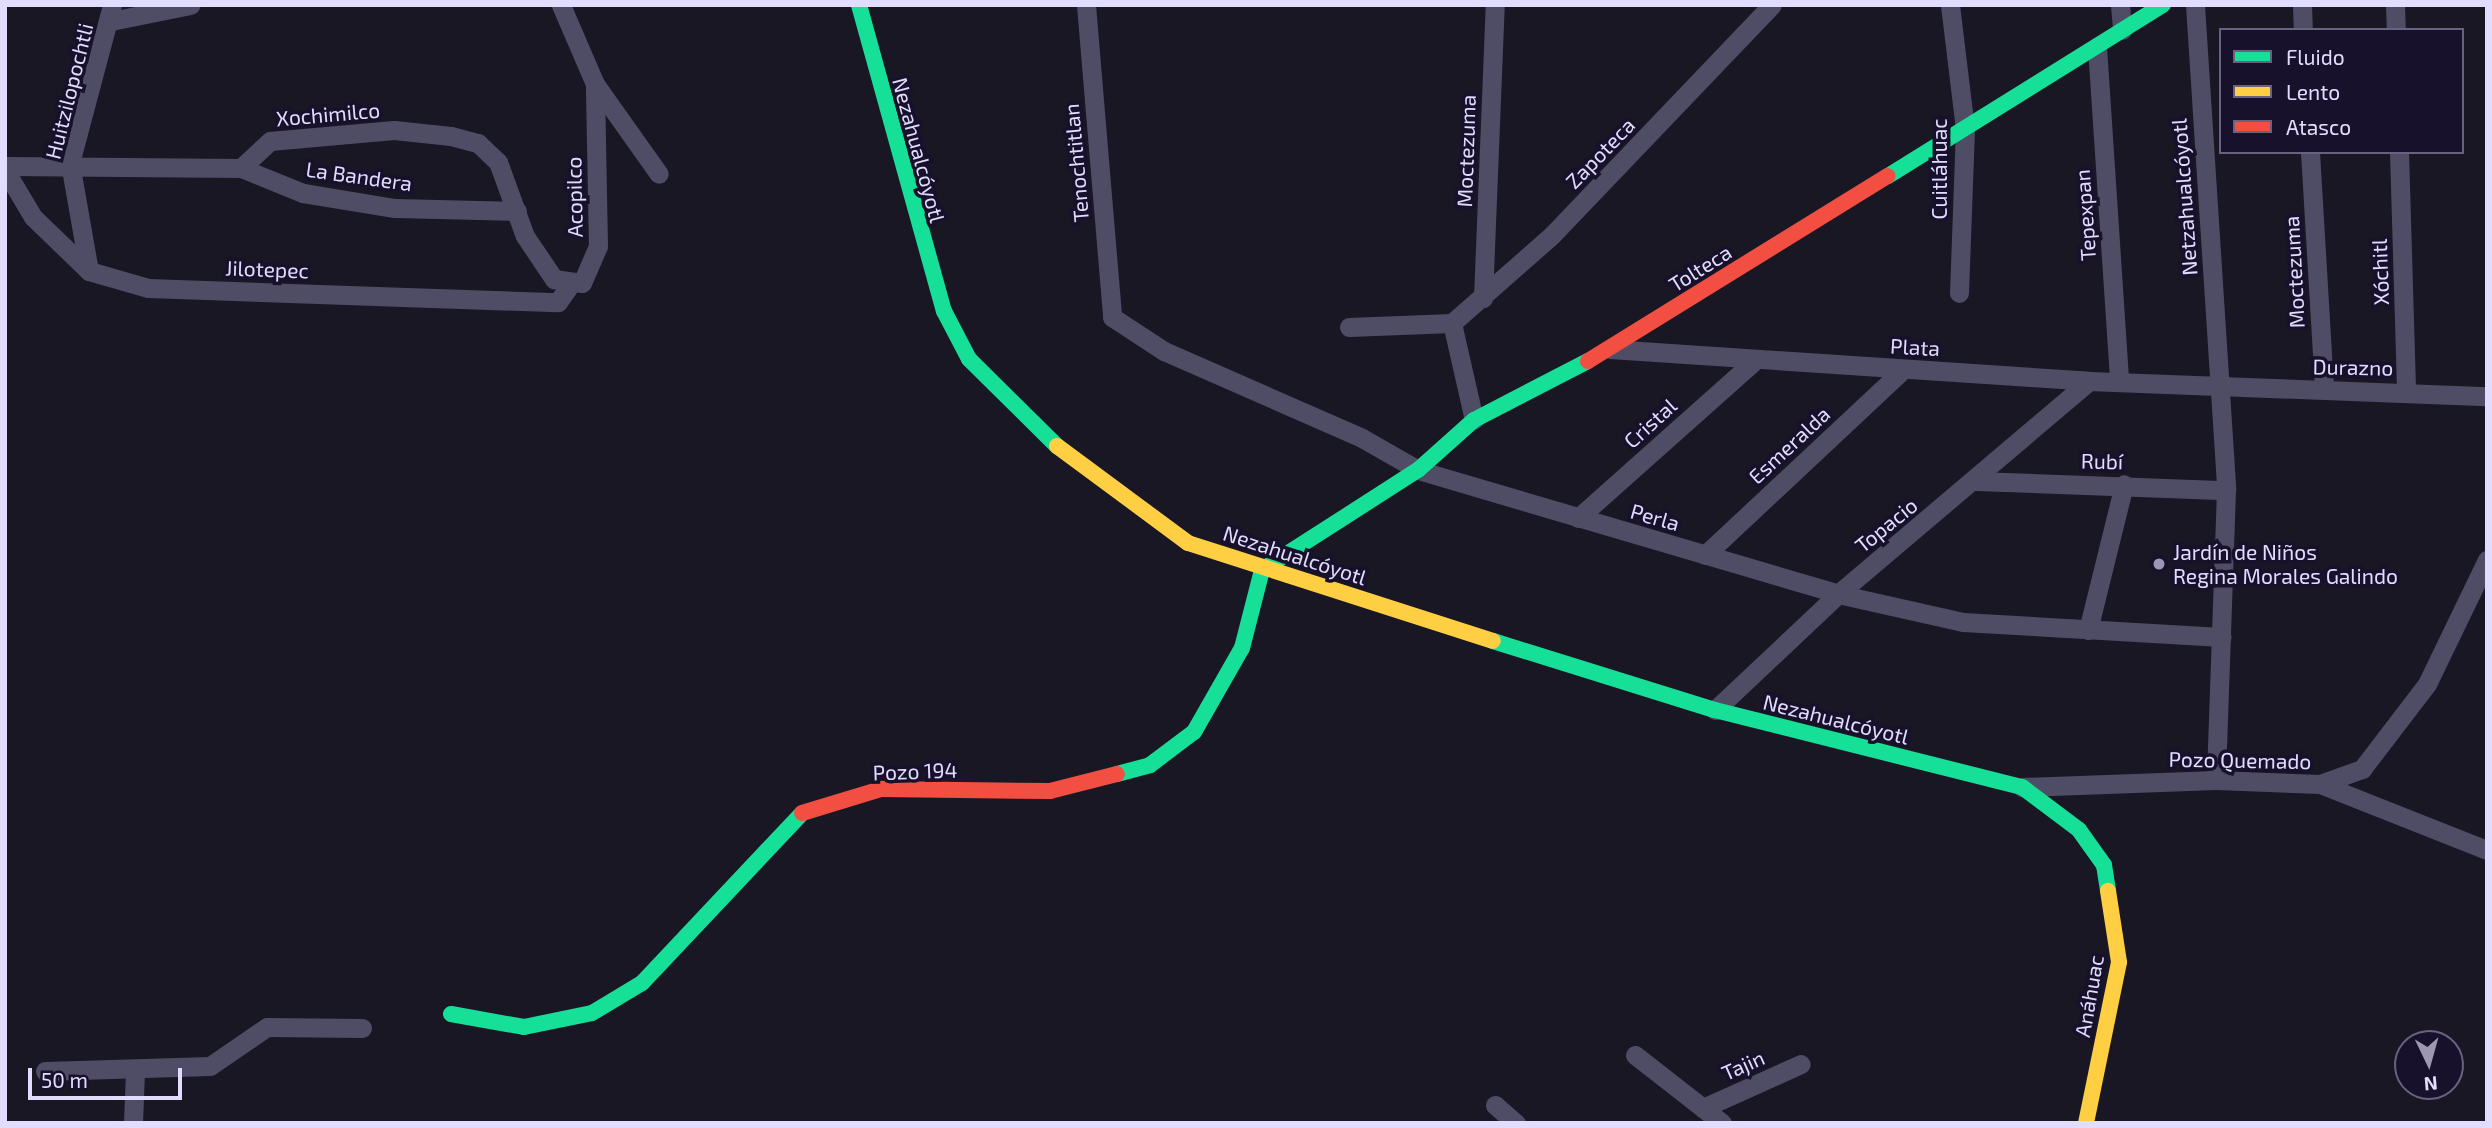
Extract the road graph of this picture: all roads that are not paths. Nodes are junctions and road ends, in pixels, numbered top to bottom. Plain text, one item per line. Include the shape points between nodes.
1 (190, 5) edge
2 (561, 5) edge
3 (859, 5) edge
4 (1086, 5) edge
5 (1495, 5) edge
6 (1772, 5) edge
7 (1950, 5) edge
8 (2120, 5) edge
9 (2163, 5) edge
10 (2195, 5) edge
11 (2302, 5) edge
12 (2395, 5) edge
13 (111, 13) edge
14 (2303, 28) edge
15 (2396, 28) edge
16 (2122, 30) junction
17 (2097, 47) junction
18 (595, 84) junction
19 (1965, 129) junction
20 (2310, 154) edge
21 (2399, 154) edge
22 (70, 163) junction
23 (5, 168) edge
24 (241, 168) junction
25 (659, 174) dead end
26 (517, 211) junction
27 (89, 271) junction
28 (569, 286) junction
29 (1959, 293) dead end
30 (1483, 298) junction
31 (1112, 317) joint
32 (1452, 323) junction
33 (1349, 327) dead end
34 (1609, 349) junction
35 (1753, 362) junction
36 (1905, 369) junction
37 (2119, 380) junction
38 (2089, 381) junction
39 (2219, 386) junction
40 (2324, 390) junction
41 (2406, 390) junction
42 (2487, 396) edge
43 (1474, 419) junction
44 (1418, 470) junction
45 (1976, 481) junction
46 (2124, 484) junction
47 (2226, 490) junction
48 (1578, 518) junction
49 (1705, 555) junction
50 (2487, 560) edge
51 (1262, 570) junction
52 (1838, 594) junction
53 (2088, 630) junction
54 (2221, 637) junction
55 (1715, 710) junction
56 (2216, 780) junction
57 (2320, 783) junction
58 (2022, 787) junction
59 (2487, 850) edge
60 (451, 1014) dead end
61 (362, 1028) dead end
62 (1635, 1055) dead end
63 (1801, 1064) dead end
64 (45, 1071) dead end
65 (135, 1071) junction
66 (1495, 1105) dead end
67 (1703, 1108) junction
68 (133, 1123) edge
69 (1516, 1123) edge
70 (1723, 1123) edge
71 (2086, 1123) edge

1 - 13 street
2 - 18 street, Acopilco
3 - 51 street, Nezahualcóyotl via 911,210 944,311 969,359 1033,427 1131,505 1188,542
4 - 31 street, Tenochtitlan
5 - 30 street, Moctezuma
6 - 30 street, Zapoteca
7 - 19 street, Cuitláhuac
8 - 16 street
9 - 16 street, Tolteca
10 - 39 street, Netzahualcóyotl
11 - 14 street
12 - 15 street
13 - 22 street, Huitzilopochtli
16 - 17 street, Tolteca
17 - 19 street, Tolteca
17 - 37 street, Tepexpan
18 - 25 street
18 - 28 street, Acopilco via 598,246 582,283
19 - 29 street, Cuitláhuac
19 - 34 street, Tolteca
20 - 40 street, Moctezuma
21 - 41 street, Xóchitl
22 - 23 street
22 - 24 street
22 - 27 street, Huitzilopochtli
23 - 27 street, Jilotepec via 33,217
24 - 26 street, La Bandera via 303,193 395,208
24 - 26 street, Xochimilco via 270,141 394,130 451,136 478,144 498,162
26 - 28 street, Acopilco via 539,260 554,279
27 - 28 street, Jilotepec via 148,288 558,302
30 - 32 street, Zapoteca
31 - 44 street, Perla via 1164,351 1362,438
32 - 33 street
32 - 43 street
34 - 35 street, Plata
34 - 43 street, Tolteca
35 - 36 street, Plata
35 - 48 street, Cristal
36 - 38 street, Plata
36 - 49 street, Esmeralda
37 - 38 street, Plata
37 - 39 street, Plata
38 - 45 street, Topacio
39 - 40 street, Durazno
39 - 47 street, Netzahualcóyotl
40 - 41 street, Durazno
41 - 42 street, Durazno
43 - 44 street, Tolteca
44 - 48 street, Perla
44 - 51 street, Tolteca
45 - 46 street, Rubí
45 - 52 street, Topacio
46 - 47 street, Rubí
46 - 53 street
47 - 54 street, Netzahualcóyotl
48 - 49 street, Perla
49 - 52 street, Perla
50 - 57 street via 2427,684 2362,769
51 - 55 street, Nezahualcóyotl
51 - 60 street, Pozo 194 via 1242,648 1219,695 1194,732 1150,765 1050,791 881,789 810,807 777,833 642,983 592,1013 524,1027
52 - 53 street, Perla via 1963,622
52 - 55 street, Topacio
53 - 54 street, Perla
54 - 56 street, Netzahualcóyotl
55 - 58 street, Nezahualcóyotl
56 - 57 street, Pozo Quemado
56 - 58 street, Pozo Quemado
57 - 59 street, Pozo Quemado
58 - 71 street, Anáhuac via 2079,830 2104,865 2115,909 2119,962
61 - 65 street via 267,1027 210,1066
62 - 67 street
63 - 67 street, Tajin
64 - 65 street
65 - 68 street
66 - 69 street
67 - 70 street

